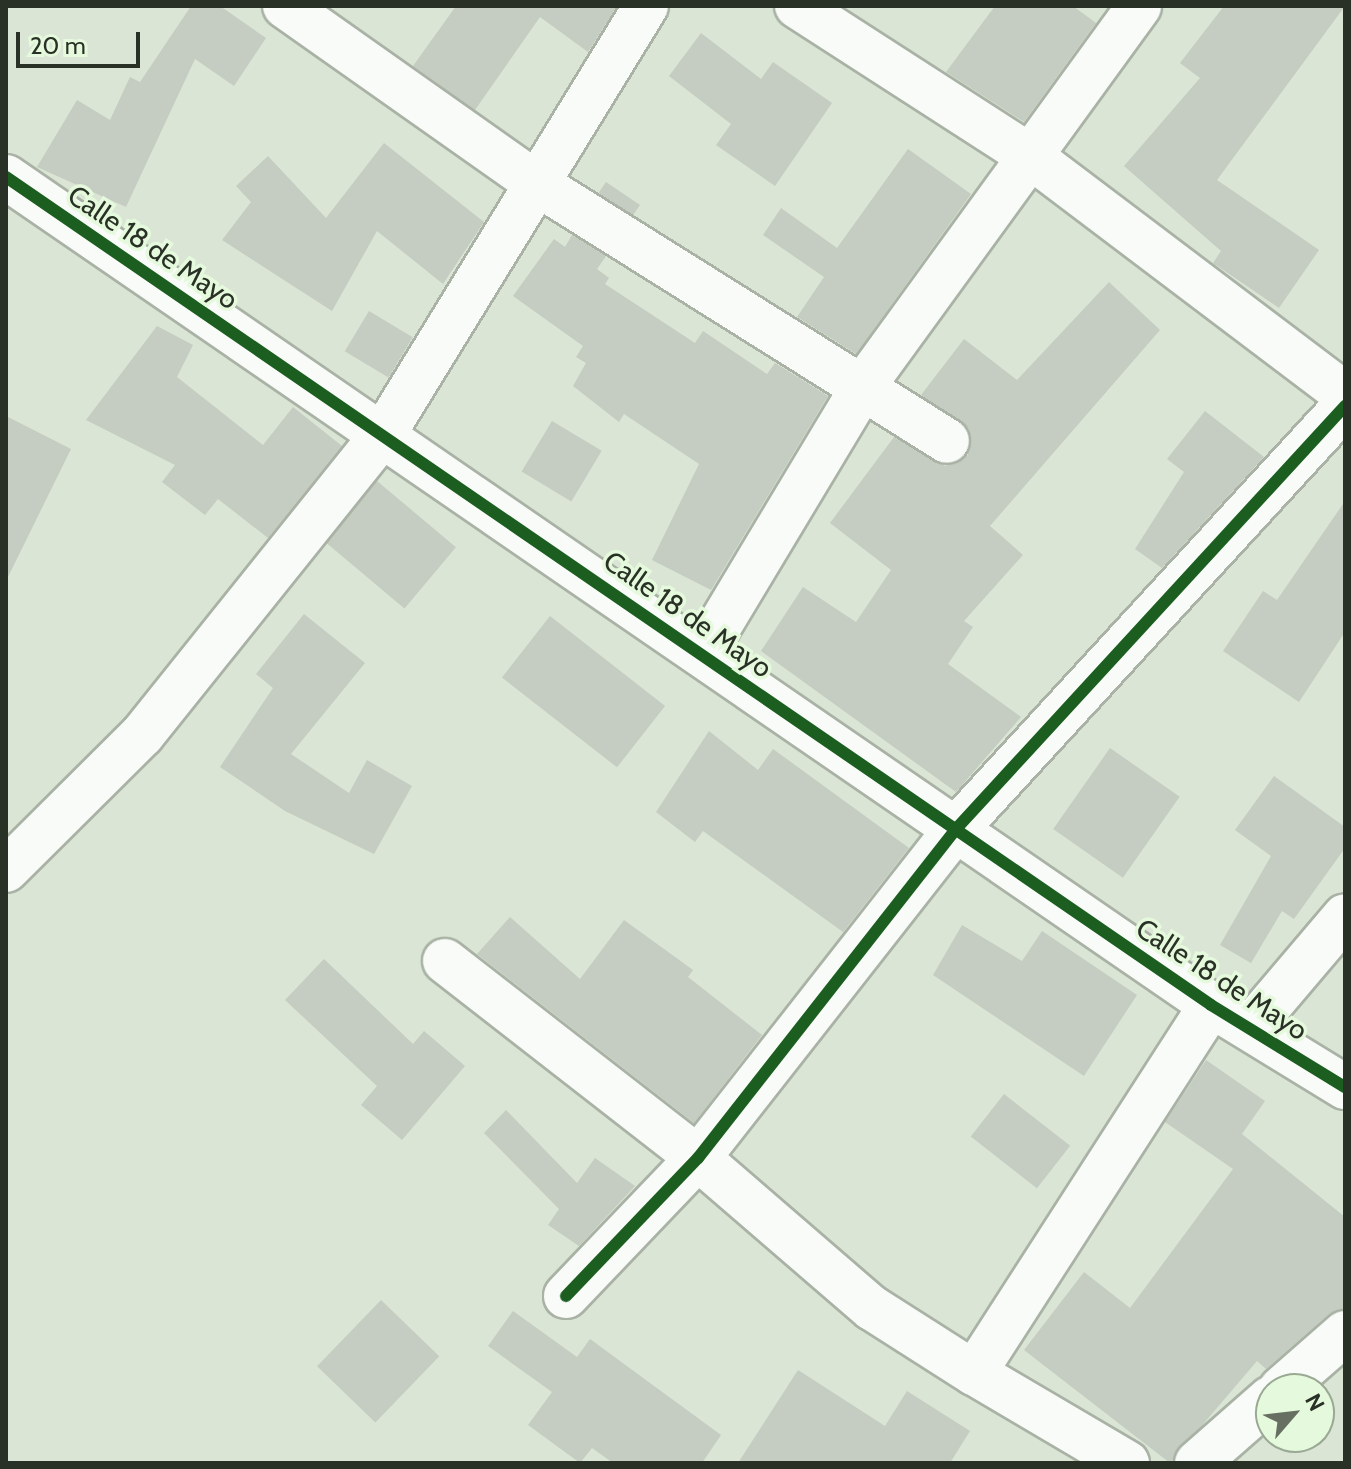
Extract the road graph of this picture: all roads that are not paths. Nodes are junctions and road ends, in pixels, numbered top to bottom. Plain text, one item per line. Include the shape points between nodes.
1 (285, 6) edge
2 (646, 6) edge
3 (797, 6) edge
4 (1139, 6) edge
5 (1030, 156) junction
6 (6, 177) edge
7 (536, 183) junction
8 (864, 385) junction
9 (1345, 394) edge
10 (1345, 406) edge
11 (384, 433) junction
12 (947, 441) dead end
13 (703, 653) junction
14 (956, 829) junction
15 (6, 870) edge
16 (1345, 916) edge
17 (445, 961) dead end
18 (1211, 1005) junction
19 (1251, 1027) junction
20 (1345, 1087) edge
21 (698, 1158) junction
22 (566, 1296) dead end
23 (1345, 1333) edge
24 (974, 1373) junction
25 (1299, 1373) edge
26 (1255, 1412) edge
27 (1127, 1463) edge
28 (1197, 1463) edge

1 - 7 street
2 - 7 street
3 - 5 street
4 - 5 street
5 - 8 street
5 - 9 street
6 - 11 street, Calle 18 de Mayo
7 - 8 street
7 - 11 street
8 - 12 street
8 - 13 street
10 - 14 street
11 - 13 street, Calle 18 de Mayo
11 - 15 street via 142,735
13 - 14 street, Calle 18 de Mayo
14 - 18 street, Calle 18 de Mayo
14 - 21 street
16 - 19 street
17 - 21 street
18 - 19 street, Calle 18 de Mayo
18 - 24 street
19 - 20 street, Calle 18 de Mayo
21 - 22 street
21 - 24 street via 872,1308
23 - 25 street
24 - 27 street
26 - 28 street

